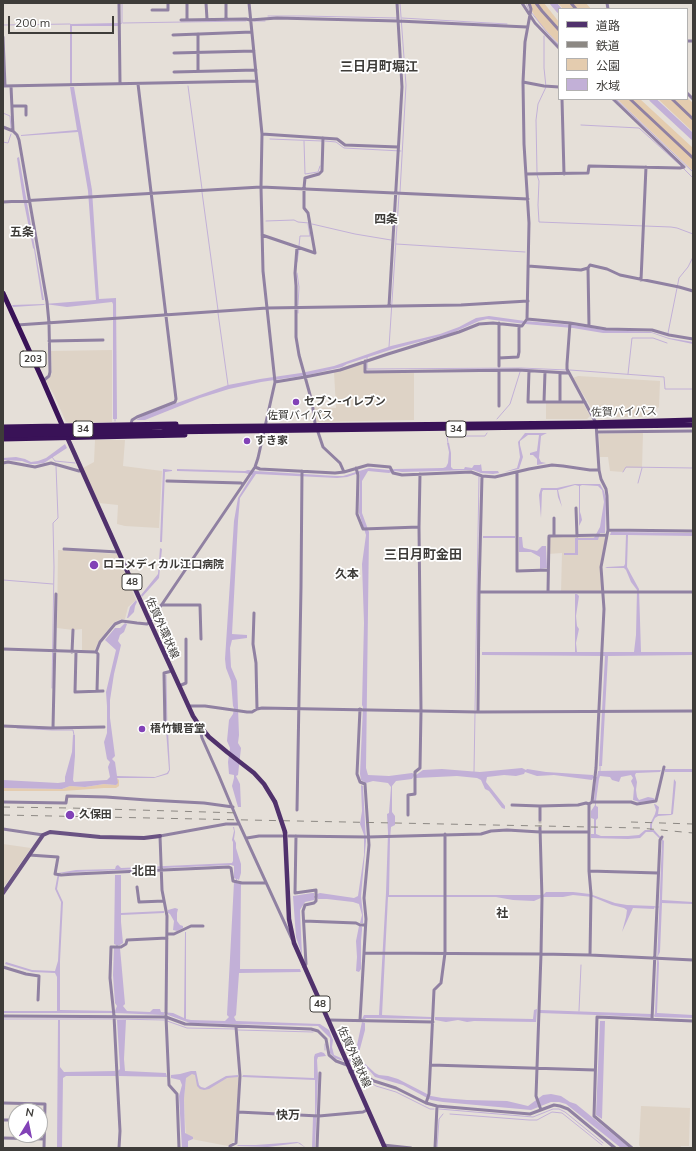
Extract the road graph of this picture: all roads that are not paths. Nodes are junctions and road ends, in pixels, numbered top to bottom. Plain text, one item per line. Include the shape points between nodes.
1 (119, 3) edge
2 (168, 3) edge
3 (188, 3) edge
4 (206, 3) edge
5 (226, 3) edge
6 (249, 3) edge
7 (397, 3) edge
8 (522, 3) edge
9 (529, 3) edge
10 (536, 3) edge
11 (152, 10) dead end
12 (529, 14) junction
13 (206, 19) junction
14 (226, 19) junction
15 (181, 20) dead end
16 (187, 20) junction
17 (250, 20) junction
18 (398, 21) junction
19 (527, 27) junction
20 (558, 29) edge
21 (252, 32) junction
22 (198, 34) junction
23 (173, 35) dead end
24 (3, 37) edge
25 (558, 47) edge
26 (254, 51) junction
27 (198, 52) junction
28 (174, 53) dead end
29 (256, 70) junction
30 (198, 71) junction
31 (174, 72) dead end
32 (257, 81) junction
33 (523, 82) junction
34 (120, 83) junction
35 (138, 84) junction
36 (4, 86) edge
37 (11, 86) junction
38 (558, 87) edge
39 (562, 100) edge
40 (614, 100) edge
41 (631, 100) edge
42 (673, 100) edge
43 (12, 106) junction
44 (26, 115) dead end
45 (693, 119) edge
46 (3, 127) edge
47 (13, 131) junction
48 (262, 134) junction
49 (323, 138) junction
50 (398, 147) junction
51 (693, 158) edge
52 (646, 168) junction
53 (526, 174) junction
54 (564, 174) junction
55 (261, 187) junction
56 (304, 188) junction
57 (151, 193) junction
58 (396, 193) junction
59 (528, 199) junction
60 (29, 201) junction
61 (3, 202) edge
62 (262, 235) junction
63 (299, 248) junction
64 (528, 266) junction
65 (588, 268) junction
66 (641, 280) junction
67 (693, 291) edge
68 (3, 293) edge
69 (528, 301) junction
70 (389, 306) junction
71 (266, 308) junction
72 (296, 308) junction
73 (166, 315) junction
74 (527, 319) junction
75 (570, 322) junction
76 (49, 323) junction
77 (499, 323) junction
78 (17, 325) junction
79 (520, 326) junction
80 (589, 326) junction
81 (693, 339) edge
82 (103, 340) dead end
83 (49, 341) junction
84 (499, 358) junction
85 (367, 361) junction
86 (499, 366) dead end
87 (499, 371) junction
88 (529, 371) junction
89 (545, 372) junction
90 (560, 373) junction
91 (568, 373) junction
92 (305, 377) junction
93 (43, 381) junction
94 (275, 382) junction
95 (544, 402) junction
96 (560, 402) junction
97 (585, 402) junction
98 (499, 406) dead end
99 (693, 420) edge
100 (131, 424) junction
101 (62, 425) junction
102 (693, 425) edge
103 (3, 427) edge
104 (597, 427) junction
105 (317, 428) junction
106 (220, 429) junction
107 (264, 429) junction
108 (3, 430) edge
109 (163, 430) junction
110 (693, 431) edge
111 (3, 435) edge
112 (67, 437) junction
113 (3, 439) edge
114 (3, 463) edge
115 (254, 468) junction
116 (357, 469) junction
117 (82, 470) junction
118 (599, 470) junction
119 (344, 472) junction
120 (517, 472) junction
121 (301, 474) junction
122 (420, 474) junction
123 (482, 476) junction
124 (167, 481) dead end
125 (243, 484) junction
126 (576, 508) dead end
127 (554, 518) dead end
128 (419, 527) junction
129 (608, 530) junction
130 (693, 531) edge
131 (607, 535) junction
132 (554, 536) junction
133 (577, 536) junction
134 (64, 549) dead end
135 (118, 552) junction
136 (548, 570) junction
137 (479, 592) junction
138 (548, 592) junction
139 (604, 592) junction
140 (693, 592) edge
141 (56, 594) dead end
142 (161, 605) junction
143 (254, 613) dead end
144 (150, 622) junction
145 (73, 630) dead end
146 (186, 639) dead end
147 (201, 639) dead end
148 (3, 649) edge
149 (54, 651) junction
150 (72, 652) junction
151 (76, 652) junction
152 (96, 652) junction
153 (172, 671) junction
154 (179, 686) junction
155 (97, 691) junction
156 (103, 691) dead end
157 (188, 706) junction
158 (299, 708) junction
159 (257, 709) junction
160 (361, 709) junction
161 (421, 711) junction
162 (600, 711) junction
163 (693, 711) edge
164 (478, 712) junction
165 (199, 725) junction
166 (3, 726) edge
167 (52, 728) junction
168 (104, 728) dead end
169 (663, 770) dead end
170 (3, 802) edge
171 (594, 803) junction
172 (512, 805) dead end
173 (540, 806) junction
174 (233, 807) junction
175 (297, 810) dead end
176 (408, 815) dead end
177 (540, 820) tunnel mouth
178 (239, 824) junction
179 (3, 829) edge
180 (540, 830) junction
181 (589, 832) junction
182 (445, 834) junction
183 (43, 835) junction
184 (285, 835) junction
185 (160, 836) junction
186 (296, 836) junction
187 (366, 837) junction
188 (247, 838) junction
189 (661, 839) dead end
190 (29, 855) junction
191 (162, 870) junction
192 (589, 871) junction
193 (658, 873) junction
194 (266, 883) junction
195 (137, 887) dead end
196 (3, 893) edge
197 (164, 901) junction
198 (304, 921) junction
199 (362, 925) junction
200 (203, 926) dead end
201 (167, 936) junction
202 (294, 943) junction
203 (364, 952) junction
204 (445, 953) junction
205 (541, 954) junction
206 (590, 955) junction
207 (657, 958) junction
208 (693, 960) edge
209 (3, 967) edge
210 (304, 967) junction
211 (38, 1000) dead end
212 (3, 1016) edge
213 (114, 1017) junction
214 (166, 1017) junction
215 (652, 1019) junction
216 (328, 1020) junction
217 (362, 1020) junction
218 (433, 1020) junction
219 (693, 1021) edge
220 (236, 1028) junction
221 (347, 1065) junction
222 (431, 1065) junction
223 (536, 1068) junction
224 (595, 1070) junction
225 (350, 1072) junction
226 (320, 1073) dead end
227 (426, 1101) junction
228 (437, 1106) junction
229 (367, 1110) junction
230 (541, 1110) junction
231 (238, 1112) junction
232 (317, 1116) junction
233 (608, 1143) junction
234 (384, 1146) edge
235 (606, 1146) dead end
236 (120, 1148) edge
237 (179, 1148) edge
238 (230, 1148) edge
239 (317, 1148) edge
240 (411, 1148) edge
241 (435, 1148) edge
242 (615, 1148) edge
243 (632, 1148) edge

1 - 34 street
2 - 11 street via 168,10
3 - 16 street
4 - 13 street
5 - 14 street
6 - 17 street
7 - 18 street
8 - 12 street
9 - 12 street
10 - 20 street
12 - 19 street
12 - 25 street
13 - 14 street
13 - 16 street
14 - 17 street
15 - 16 street
17 - 18 street via 277,18
17 - 21 street
18 - 19 street
18 - 50 street via 402,87
19 - 33 street
21 - 22 street
21 - 26 street
22 - 23 street
22 - 27 street
24 - 36 street
26 - 27 street
26 - 29 street
27 - 28 street
27 - 30 street
29 - 30 street
29 - 32 street
30 - 31 street
32 - 35 street
32 - 48 street
33 - 38 street
33 - 53 street
34 - 35 street
34 - 37 street
35 - 57 street
36 - 37 street
37 - 43 street
39 - 54 street
40 - 52 street via 682,167
41 - 51 street
42 - 45 street
43 - 44 street via 26,106
43 - 47 street
46 - 47 street
47 - 60 street via 17,135
48 - 49 street
48 - 55 street
49 - 50 street via 337,139 345,145
49 - 56 street via 322,170 319,174 306,178
50 - 58 street
52 - 54 street via 589,166 588,173
52 - 66 street
53 - 54 street
53 - 59 street
55 - 56 street
55 - 57 street
55 - 62 street
56 - 58 street
56 - 63 street via 304,208 308,213 316,249 315,253
57 - 60 street
57 - 73 street
58 - 59 street
58 - 70 street
59 - 64 street
60 - 61 street
60 - 76 street
62 - 63 street
62 - 71 street
63 - 72 street via 295,273
64 - 65 street via 580,270
64 - 69 street
65 - 66 street via 590,265
65 - 80 street
66 - 67 street
68 - 78 highway, 203
69 - 70 street
69 - 74 street
70 - 72 street
71 - 72 street
71 - 73 street
71 - 94 street
72 - 92 street via 296,337
73 - 76 street
73 - 100 street via 176,399 175,402 137,417
74 - 75 street
74 - 79 street
75 - 80 street
75 - 91 street via 566,364
76 - 78 street
76 - 83 street
77 - 79 street
77 - 84 street
77 - 85 street via 479,324
78 - 93 highway, 203
79 - 84 street via 518,357
80 - 81 street via 652,330
82 - 83 street
83 - 93 street via 50,372
84 - 86 street
85 - 87 street via 365,372
85 - 92 street
87 - 88 street
87 - 98 street
88 - 89 street
88 - 95 street via 528,402
89 - 90 street
89 - 95 street
90 - 91 street
90 - 96 street
91 - 97 street
92 - 94 street
92 - 105 street
93 - 101 highway, 203
94 - 107 street
95 - 96 street
96 - 97 street
97 - 104 street
99 - 104 highway, 佐賀バイパス / 34
100 - 101 highway, 34
100 - 106 highway, 34 via 208,424
101 - 103 highway
101 - 112 highway, 203
102 - 104 highway, 佐賀バイパス / 34
104 - 105 highway, 佐賀バイパス / 34
104 - 110 street
104 - 118 street
105 - 107 highway, 佐賀バイパス / 34
105 - 119 street via 323,446 340,463
106 - 107 highway, 佐賀バイパス / 34
106 - 109 highway, 佐賀バイパス / 34
106 - 112 highway, 34 via 206,435
107 - 115 street
108 - 109 highway, 佐賀バイパス / 34, bridge
109 - 111 highway, 佐賀バイパス / 34, bridge
112 - 113 highway
112 - 117 main road, 佐賀外環状線 / 48
114 - 117 street via 35,467 51,463
115 - 121 street
115 - 125 street
116 - 119 street
116 - 122 street via 368,465 390,467 392,471 402,475
116 - 128 street via 357,514 363,529
117 - 135 main road, 佐賀外環状線 / 48
118 - 120 street via 552,465
118 - 129 street via 600,480 606,489
119 - 121 street
120 - 123 street via 495,477
120 - 136 street via 518,572
121 - 158 street
122 - 123 street via 471,472
122 - 128 street
123 - 137 street
124 - 125 street
125 - 142 street
126 - 133 street
127 - 132 street
128 - 161 street
129 - 130 street
129 - 131 street
131 - 133 street
131 - 139 street via 601,567
132 - 133 street
132 - 136 street via 548,536
134 - 135 street
135 - 144 main road, 佐賀外環状線 / 48
136 - 138 street
137 - 138 street
137 - 164 street
138 - 139 street
139 - 140 street
139 - 162 street
141 - 149 street
142 - 144 street
142 - 147 street via 200,606
143 - 159 street
144 - 152 street via 147,624 122,620 115,624 100,642
144 - 153 main road, 佐賀外環状線 / 48
145 - 150 street
146 - 154 street via 186,683
148 - 149 street
149 - 150 street
149 - 167 street
150 - 151 street
151 - 152 street
151 - 155 street via 75,692
152 - 155 street
153 - 154 main road, 佐賀外環状線 / 48
153 - 165 street via 164,673 166,728
154 - 157 main road, 佐賀外環状線 / 48
155 - 156 street
157 - 159 street via 252,712
157 - 165 main road, 佐賀外環状線 / 48
158 - 159 street
158 - 160 street
158 - 175 street
160 - 161 street
160 - 187 street via 357,774 360,782 365,784 368,819
161 - 164 street
161 - 176 street via 420,768 415,772 415,794 408,794
162 - 163 street
162 - 164 street
162 - 171 street
165 - 174 street via 202,738
165 - 184 main road, 佐賀外環状線 / 48, bridge via 209,737 264,784 275,802
166 - 167 street
167 - 168 street
169 - 171 street via 656,802
170 - 174 street via 66,803 67,796 106,796
171 - 173 street
171 - 181 street
172 - 173 street
173 - 177 street
174 - 178 street
178 - 185 street
178 - 188 street
179 - 183 street
180 - 181 street
180 - 182 street
180 - 205 street
181 - 192 street
182 - 187 street
182 - 204 street
183 - 185 main road via 56,832 100,837
183 - 190 main road
184 - 186 street
184 - 188 street
184 - 202 main road, 佐賀外環状線 / 48 via 289,919
185 - 191 street
186 - 187 street
186 - 198 street via 295,893 316,890 314,904 305,905
187 - 199 street via 370,845
188 - 194 street
189 - 193 street
190 - 191 street via 58,857 55,874 62,875
190 - 196 main road
191 - 194 street via 229,867 232,879 236,881
191 - 197 street
192 - 193 street
192 - 206 street
193 - 207 street
194 - 202 street
195 - 197 street via 139,902
197 - 201 street
198 - 199 street via 356,922
198 - 210 street
199 - 203 street
200 - 201 street via 191,926
201 - 213 street via 127,940 122,947 111,947 110,978
201 - 214 street
202 - 210 main road, 佐賀外環状線 / 48
203 - 204 street
203 - 217 street
204 - 205 street
204 - 218 street via 441,983 434,990
205 - 206 street
205 - 223 street
206 - 207 street
207 - 208 street
207 - 215 street
209 - 211 street via 39,976
210 - 216 main road, 佐賀外環状線 / 48
212 - 213 street
213 - 214 street
213 - 236 street
214 - 220 street via 185,1024
214 - 237 street via 169,1085 177,1094
215 - 219 street
215 - 224 street via 597,1017
216 - 217 street
216 - 221 main road, 佐賀外環状線 / 48
217 - 218 street
218 - 222 street
220 - 221 street via 318,1031 326,1039 328,1054 336,1061
220 - 231 street via 240,1076
221 - 225 main road, 佐賀外環状線 / 48
222 - 223 street
222 - 227 street via 429,1094
223 - 224 street
223 - 230 street via 536,1096
224 - 243 street via 594,1116
225 - 227 street via 357,1071 374,1081
225 - 229 main road, 佐賀外環状線 / 48
226 - 232 street
227 - 228 street
228 - 230 street via 530,1114
228 - 241 street
229 - 232 street
229 - 234 main road, 佐賀外環状線 / 48
230 - 233 street via 554,1105 568,1109
231 - 232 street
231 - 238 street via 236,1143
232 - 239 street
233 - 235 street
233 - 242 street
234 - 240 street

